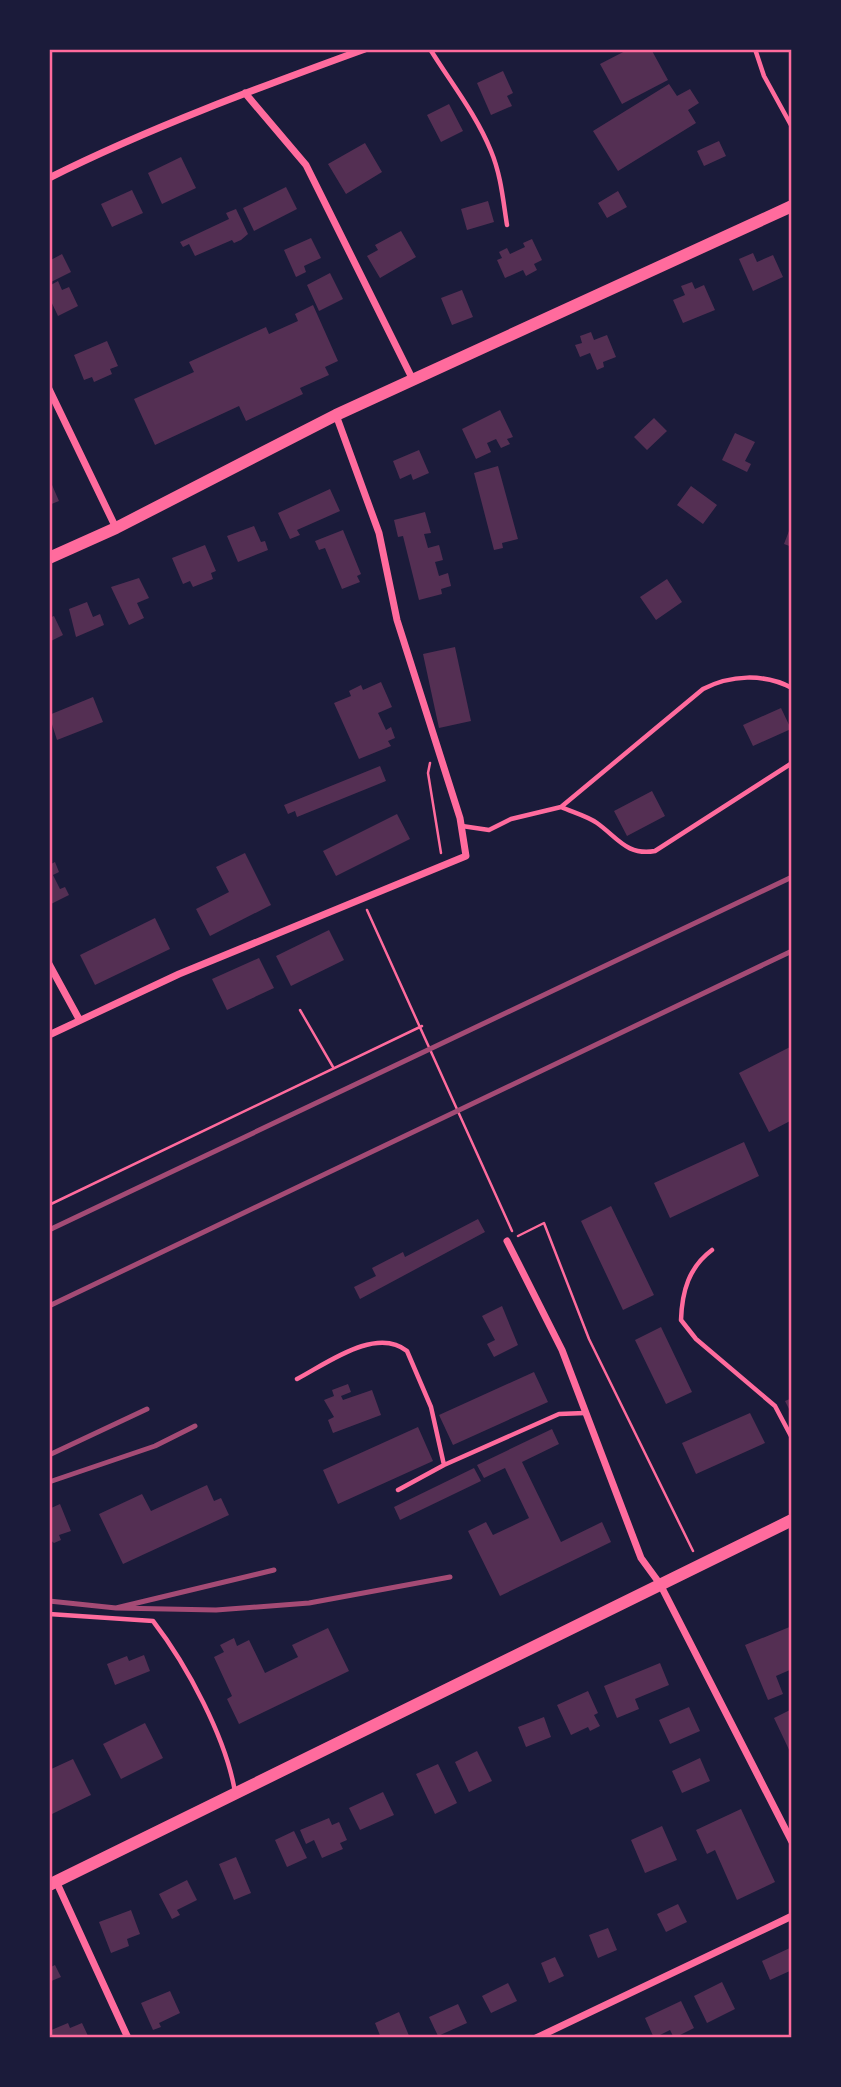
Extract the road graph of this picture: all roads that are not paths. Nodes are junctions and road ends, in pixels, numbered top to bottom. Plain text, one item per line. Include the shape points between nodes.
1 (365, 49) edge
2 (430, 49) edge
3 (755, 49) edge
4 (245, 93) junction
5 (792, 127) edge
6 (49, 178) edge
7 (792, 206) edge
8 (507, 225) dead end
9 (413, 381) junction
10 (49, 390) edge
11 (336, 415) junction
12 (116, 528) junction
13 (49, 558) edge
14 (792, 688) edge
15 (792, 762) edge
16 (561, 807) junction
17 (461, 826) junction
18 (49, 964) edge
19 (79, 1020) junction
20 (49, 1035) edge
21 (507, 1241) dead end
22 (712, 1250) dead end
23 (297, 1379) dead end
24 (586, 1413) junction
25 (792, 1438) edge
26 (444, 1465) junction
27 (398, 1490) dead end
28 (792, 1520) edge
29 (660, 1584) junction
30 (49, 1614) edge
31 (236, 1793) junction
32 (792, 1842) edge
33 (53, 1883) edge
34 (792, 1916) edge
35 (128, 2038) edge
36 (536, 2038) edge

1 - 4 street
2 - 8 lane via 468,104 491,151
3 - 5 lane
4 - 6 street
4 - 9 street via 306,165
7 - 9 main road
9 - 11 main road
10 - 12 street
11 - 12 main road
11 - 17 street via 379,533 397,620
12 - 13 main road
14 - 16 lane via 752,677 721,680 703,689
15 - 16 lane via 655,851 624,848 596,822
16 - 17 lane via 511,819 489,830
17 - 19 street via 466,856
18 - 19 street
19 - 20 street
21 - 24 street via 562,1350
22 - 25 lane via 696,1262 687,1281 681,1320 696,1339 775,1405
23 - 26 lane via 362,1346 400,1345 407,1351 431,1407
24 - 26 lane via 559,1414
24 - 29 street via 641,1558
26 - 27 lane
28 - 29 main road
29 - 31 main road
29 - 32 street
30 - 31 lane via 153,1621 169,1641 224,1743
31 - 33 main road
33 - 35 street
34 - 36 street

